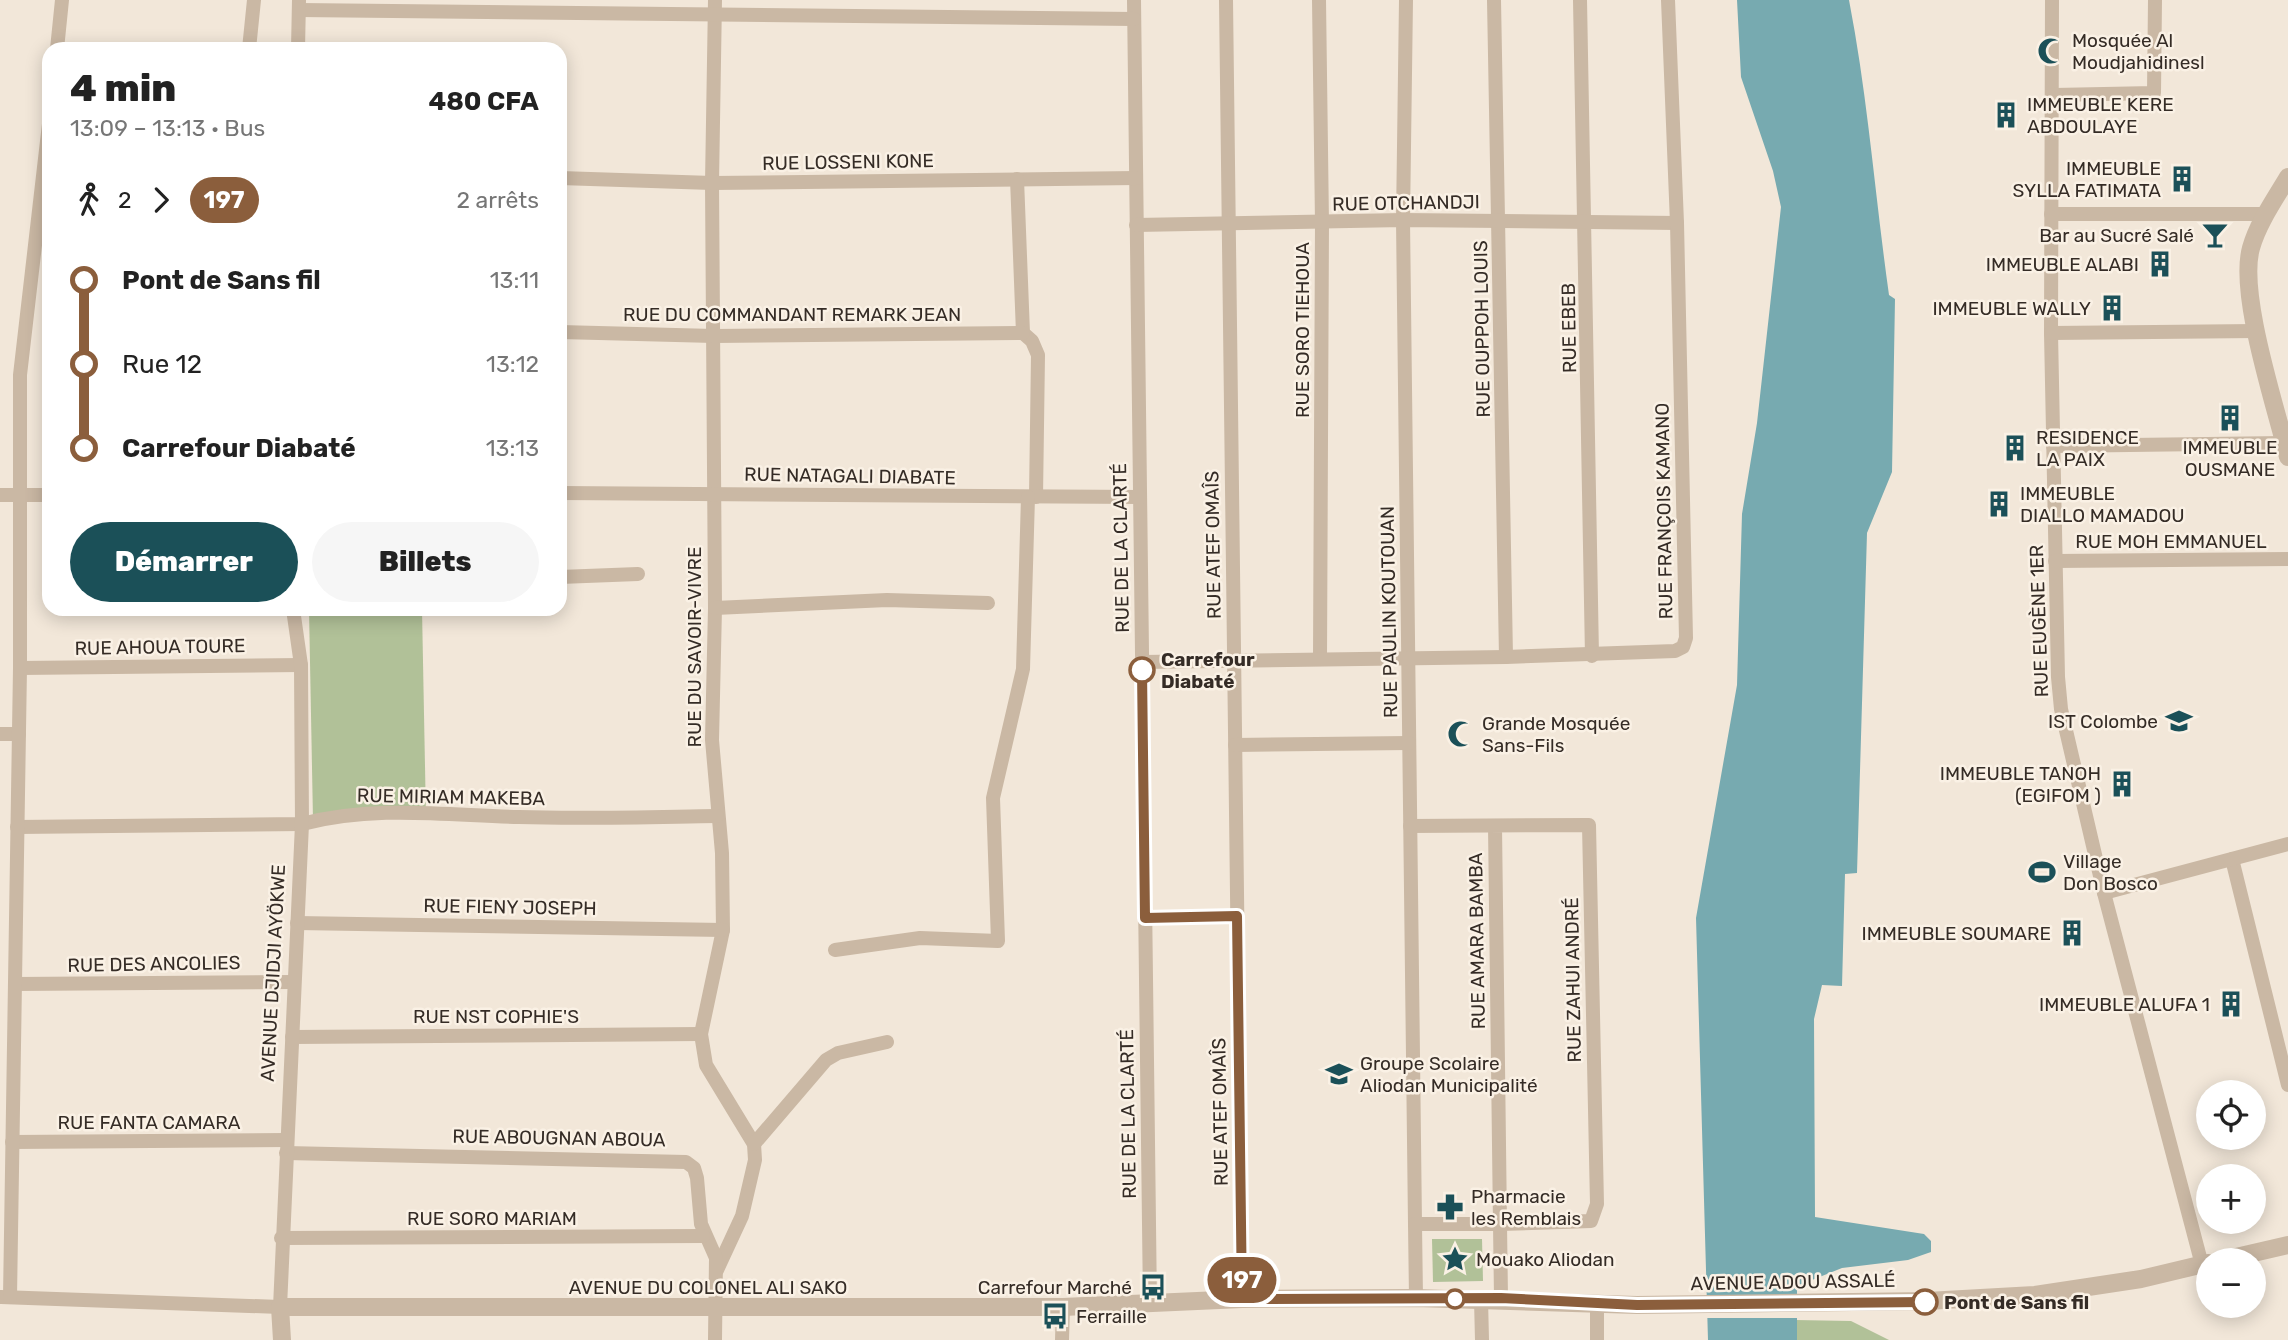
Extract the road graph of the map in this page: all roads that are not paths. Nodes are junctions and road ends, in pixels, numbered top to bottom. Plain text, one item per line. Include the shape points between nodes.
1 (62, 0) edge
2 (254, 0) edge
3 (1134, 0) edge
4 (1226, 0) edge
5 (1319, 0) edge
6 (1406, 0) edge
7 (1494, 0) edge
8 (1580, 0) edge
9 (1668, 0) edge
10 (2053, 0) edge
11 (2155, 0) edge
12 (299, 5) edge
13 (715, 7) edge
14 (1134, 19) junction
15 (58, 42) edge
16 (250, 42) edge
17 (298, 42) edge
18 (2054, 95) junction
19 (2288, 177) edge
20 (567, 178) edge
21 (1136, 178) junction
22 (1017, 179) junction
23 (42, 180) edge
24 (712, 183) junction
25 (2051, 214) junction
26 (2266, 214) junction
27 (1403, 220) junction
28 (1587, 220) junction
29 (1500, 221) junction
30 (1229, 223) junction
31 (1322, 223) junction
32 (1677, 223) junction
33 (1136, 225) junction
34 (2257, 331) junction
35 (567, 332) edge
36 (1023, 333) junction
37 (2051, 333) junction
38 (714, 336) junction
39 (2053, 446) junction
40 (2286, 450) edge
41 (567, 493) edge
42 (715, 493) junction
43 (0, 495) edge
44 (19, 495) junction
45 (42, 495) edge
46 (1032, 497) junction
47 (1140, 497) junction
48 (2288, 559) edge
49 (2055, 561) junction
50 (638, 574) dead end
51 (567, 577) edge
52 (988, 603) dead end
53 (715, 608) junction
54 (294, 616) edge
55 (1592, 656) junction
56 (1408, 657) junction
57 (1506, 657) junction
58 (1320, 659) junction
59 (1234, 660) junction
60 (1142, 662) junction
61 (301, 665) junction
62 (20, 668) junction
63 (0, 734) edge
64 (19, 734) junction
65 (1409, 743) junction
66 (1235, 745) junction
67 (717, 816) junction
68 (302, 824) junction
69 (1410, 826) junction
70 (1495, 826) junction
71 (17, 827) junction
72 (2288, 844) edge
73 (2232, 859) junction
74 (2104, 893) junction
75 (1237, 916) junction
76 (1145, 918) junction
77 (297, 923) junction
78 (723, 930) junction
79 (835, 950) dead end
80 (294, 982) junction
81 (15, 984) junction
82 (7, 1030) edge
83 (701, 1034) junction
84 (292, 1037) junction
85 (887, 1042) dead end
86 (2288, 1084) edge
87 (12, 1142) junction
88 (754, 1144) junction
89 (286, 1146) junction
90 (1415, 1224) junction
91 (1500, 1224) junction
92 (704, 1236) junction
93 (281, 1238) junction
94 (2288, 1245) edge
95 (2201, 1248) edge
96 (2266, 1250) edge
97 (2196, 1266) edge
98 (717, 1270) junction
99 (5, 1297) edge
100 (1416, 1298) junction
101 (1501, 1298) junction
102 (1242, 1299) junction
103 (1481, 1299) junction
104 (1597, 1304) junction
105 (1150, 1305) junction
106 (280, 1307) junction
107 (1063, 1307) junction
108 (715, 1309) junction
109 (282, 1340) edge
110 (715, 1340) edge
111 (1062, 1340) edge
112 (1482, 1340) edge
113 (1597, 1340) edge

1 - 15 street
2 - 16 street
3 - 14 street, RUE DE LA CLARTÉ
4 - 30 street, RUE ATEF OMAÎS
5 - 31 street, RUE SORO TIEHOUA
6 - 27 street, RUE PAULIN KOUTOUAN
7 - 29 street, RUE OUPPOH LOUIS
8 - 28 street, RUE EBEB
9 - 32 street, RUE FRANÇOIS KAMANO
10 - 18 street, RUE EUGÈNE 1ER
11 - 18 street via 2154,93
12 - 13 street
12 - 17 street
13 - 14 street
13 - 24 street, RUE DU SAVOIR-VIVRE
14 - 21 street, RUE DE LA CLARTÉ
18 - 25 street, RUE EUGÈNE 1ER
19 - 26 street
20 - 24 street, RUE LOSSENI KONE
21 - 22 street, RUE LOSSENI KONE
21 - 33 street, RUE DE LA CLARTÉ
22 - 24 street, RUE LOSSENI KONE
22 - 36 street
23 - 44 street via 20,375
24 - 38 street, RUE DU SAVOIR-VIVRE
25 - 26 street
25 - 37 street, RUE EUGÈNE 1ER
26 - 34 street via 2248,260 2250,304
27 - 29 street, RUE OTCHANDJI
27 - 31 street, RUE OTCHANDJI
27 - 56 street, RUE PAULIN KOUTOUAN
28 - 29 street, RUE OTCHANDJI
28 - 32 street, RUE OTCHANDJI
28 - 55 street, RUE EBEB
29 - 57 street, RUE OUPPOH LOUIS
30 - 31 street, RUE OTCHANDJI
30 - 33 street, RUE OTCHANDJI
30 - 59 street, RUE ATEF OMAÎS
31 - 58 street, RUE SORO TIEHOUA
32 - 55 street, RUE FRANÇOIS KAMANO via 1686,638 1675,652
33 - 47 street, RUE DE LA CLARTÉ
34 - 37 street
34 - 40 street
35 - 38 street, RUE DU COMMANDANT REMARK JEAN
36 - 38 street, RUE DU COMMANDANT REMARK JEAN
36 - 46 street via 1038,355
37 - 39 street, RUE EUGÈNE 1ER
38 - 42 street, RUE DU SAVOIR-VIVRE
39 - 40 street
39 - 49 street, RUE EUGÈNE 1ER
41 - 42 street, RUE NATAGALI DIABATE
42 - 46 street, RUE NATAGALI DIABATE
42 - 53 street, RUE DU SAVOIR-VIVRE
43 - 44 street
44 - 45 street
44 - 62 street
46 - 47 street, RUE NATAGALI DIABATE
46 - 79 street via 1023,669 993,798 998,941 920,938
47 - 60 street, RUE DE LA CLARTÉ
48 - 49 street, RUE MOH EMMANUEL
49 - 74 street, RUE EUGÈNE 1ER via 2061,709
50 - 51 street
52 - 53 street via 887,600
53 - 67 street, RUE DU SAVOIR-VIVRE via 712,740
54 - 61 street, AVENUE DJIDJI AYÖKWE
55 - 57 street, RUE FRANÇOIS KAMANO
56 - 57 street, RUE FRANÇOIS KAMANO
56 - 58 street, RUE FRANÇOIS KAMANO
56 - 65 street, RUE PAULIN KOUTOUAN
58 - 59 street, RUE FRANÇOIS KAMANO
59 - 60 street, RUE FRANÇOIS KAMANO
59 - 66 street, RUE ATEF OMAÎS
60 - 76 street, RUE DE LA CLARTÉ
61 - 62 street, RUE AHOUA TOURE
61 - 68 street, AVENUE DJIDJI AYÖKWE
62 - 64 street
63 - 64 street
64 - 71 street
65 - 66 street
65 - 69 street, RUE PAULIN KOUTOUAN
66 - 75 street, RUE ATEF OMAÎS
67 - 68 street, RUE MIRIAM MAKEBA via 568,818 374,811
67 - 78 street, RUE DU SAVOIR-VIVRE
68 - 71 street, RUE MIRIAM MAKEBA
68 - 77 street, AVENUE DJIDJI AYÖKWE
69 - 70 street, RUE ZAHUI ANDRÉ
69 - 90 street, RUE PAULIN KOUTOUAN
70 - 91 street, RUE AMARA BAMBA
70 - 91 street, RUE ZAHUI ANDRÉ via 1588,825 1597,1203 1591,1221
71 - 81 street
72 - 73 street
73 - 74 street
73 - 86 street
74 - 95 street, RUE EUGÈNE 1ER
75 - 76 street
75 - 102 street, RUE ATEF OMAÎS
76 - 105 street, RUE DE LA CLARTÉ
77 - 78 street, RUE FIENY JOSEPH
77 - 80 street, AVENUE DJIDJI AYÖKWE
78 - 83 street, RUE DU SAVOIR-VIVRE
80 - 81 street, RUE DES ANCOLIES
80 - 84 street, AVENUE DJIDJI AYÖKWE
81 - 82 street
82 - 87 street
83 - 84 street, RUE NST COPHIE'S
83 - 88 street, RUE DU SAVOIR-VIVRE via 706,1065
84 - 89 street, AVENUE DJIDJI AYÖKWE
85 - 88 street via 826,1060
87 - 89 street, RUE FANTA CAMARA
87 - 99 street
88 - 98 street via 751,1185 742,1216
89 - 92 street, RUE ABOUGNAN ABOUA via 686,1162 698,1178
89 - 93 street, AVENUE DJIDJI AYÖKWE
90 - 91 street
90 - 100 street, RUE PAULIN KOUTOUAN
91 - 101 street, RUE AMARA BAMBA
92 - 93 street, RUE SORO MARIAM
92 - 98 street, RUE ABOUGNAN ABOUA via 714,1250
93 - 106 street, AVENUE DJIDJI AYÖKWE
94 - 96 street
97 - 104 street, AVENUE ADOU ASSALÉ via 2035,1295 1927,1301
98 - 108 street, RUE ABOUGNAN ABOUA
99 - 106 street, AVENUE DU COLONEL ALI SAKO
100 - 102 street, AVENUE DU COLONEL ALI SAKO
100 - 103 street, AVENUE DU COLONEL ALI SAKO
101 - 103 street, AVENUE ADOU ASSALÉ
101 - 104 street, AVENUE ADOU ASSALÉ
102 - 105 street, AVENUE DU COLONEL ALI SAKO
103 - 112 street
104 - 113 street
105 - 107 street, AVENUE DU COLONEL ALI SAKO
106 - 108 street, AVENUE DU COLONEL ALI SAKO
106 - 109 street, AVENUE DJIDJI AYÖKWE
107 - 108 street, AVENUE DU COLONEL ALI SAKO
107 - 111 street
108 - 110 street, RUE ABOUGNAN ABOUA

